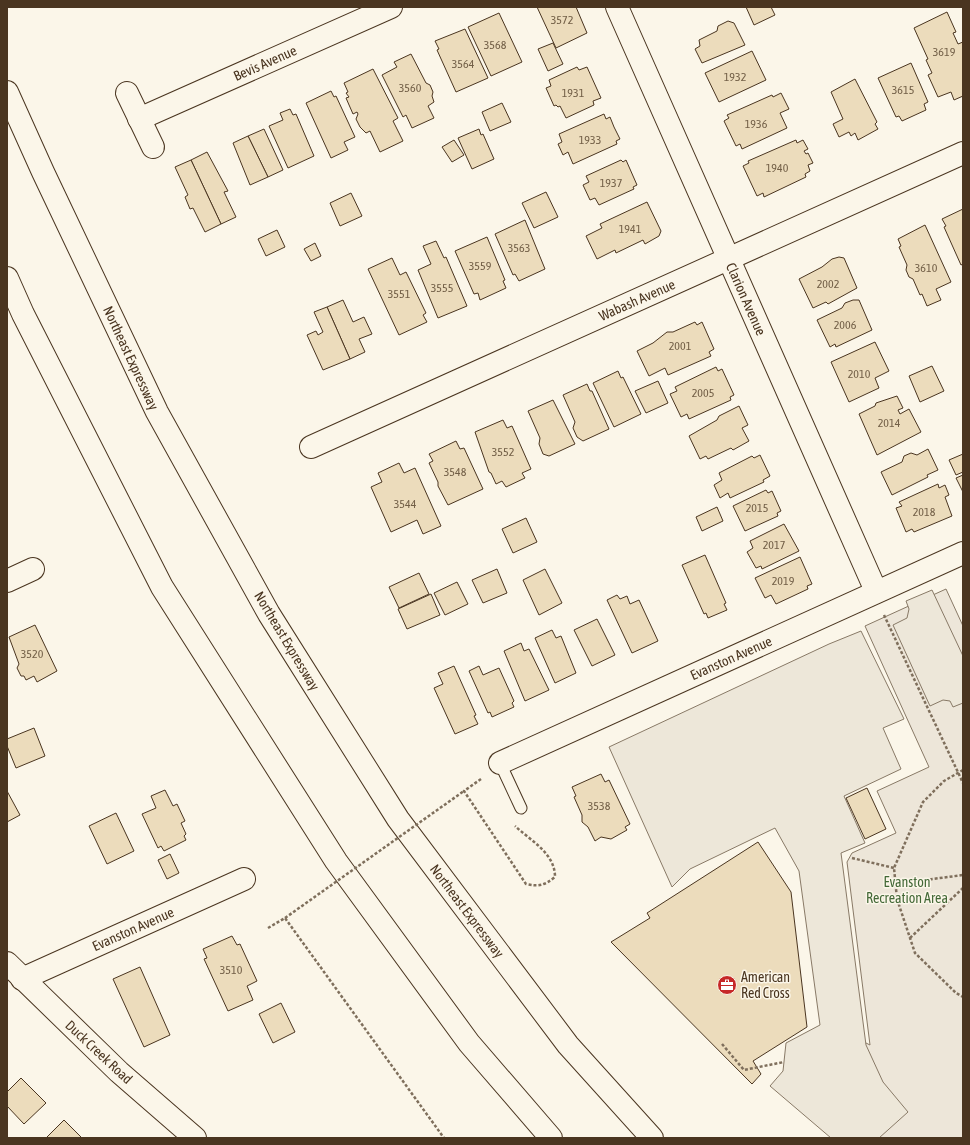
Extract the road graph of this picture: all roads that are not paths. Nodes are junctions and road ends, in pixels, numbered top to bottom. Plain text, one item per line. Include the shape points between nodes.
1 (392, 7) edge
2 (617, 7) edge
3 (7, 92) edge
4 (127, 93) dead end
5 (139, 119) junction
6 (153, 148) dead end
7 (963, 153) edge
8 (728, 259) junction
9 (7, 278) edge
10 (311, 447) dead end
11 (963, 553) edge
12 (33, 568) dead end
13 (7, 581) edge
14 (875, 592) junction
15 (500, 763) joint
16 (521, 808) dead end
17 (244, 879) dead end
18 (7, 963) edge
19 (22, 979) junction
20 (195, 1138) edge
21 (551, 1138) edge
22 (652, 1138) edge

1 - 5 main road, Bevis Avenue
2 - 8 main road, Clarion Avenue
3 - 22 main road, Northeast Expressway via 157,412 269,614 398,818 568,1045
4 - 5 main road
5 - 6 main road
7 - 8 main road, Wabash Avenue
8 - 10 main road, Wabash Avenue
8 - 14 main road, Clarion Avenue
9 - 21 main road via 162,587 336,861 469,1043
11 - 14 main road, Evanston Avenue
12 - 13 main road
14 - 15 main road, Evanston Avenue
15 - 16 lane
17 - 19 main road, Evanston Avenue
18 - 19 main road, Duck Creek Road
19 - 20 main road, Duck Creek Road via 119,1072

